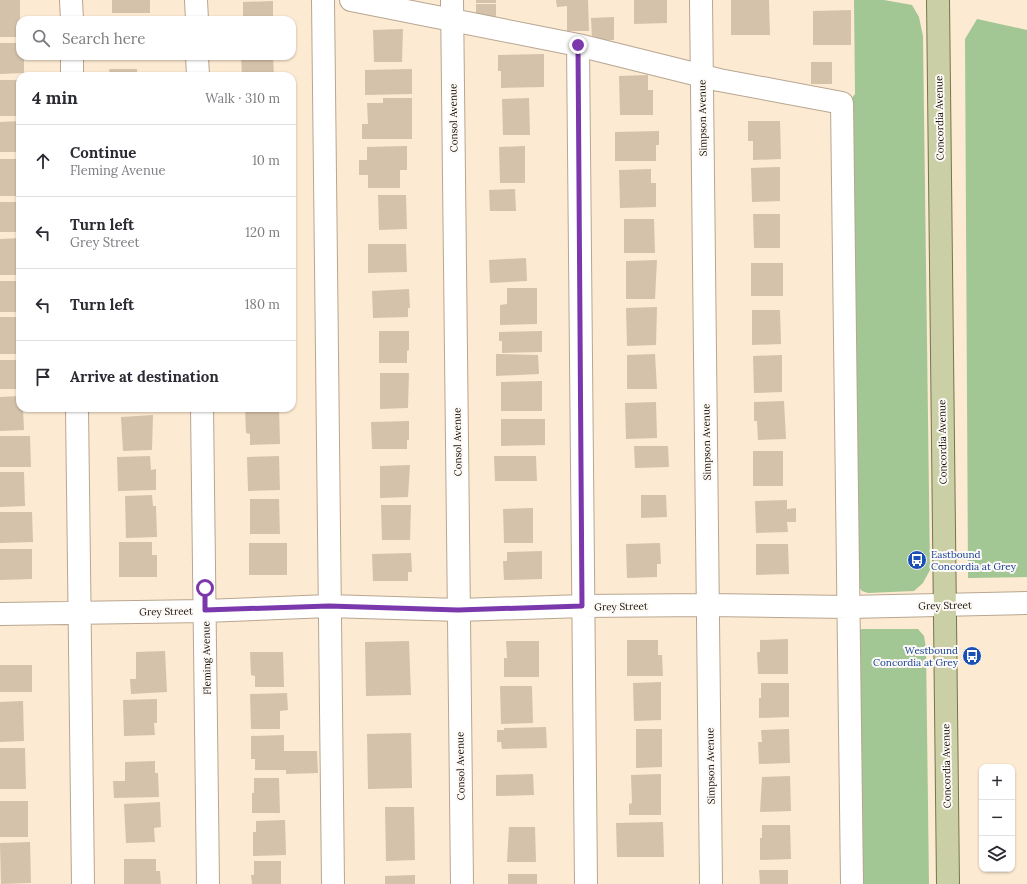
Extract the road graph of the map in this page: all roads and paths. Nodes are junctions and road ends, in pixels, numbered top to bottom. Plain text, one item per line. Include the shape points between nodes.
1 (71, 0) edge
2 (196, 0) edge
3 (323, 0) edge
4 (351, 0) edge
5 (701, 0) edge
6 (938, 0) edge
7 (452, 10) edge
8 (72, 16) edge
9 (197, 16) edge
10 (578, 45) junction
11 (72, 60) edge
12 (197, 60) edge
13 (72, 72) edge
14 (198, 72) edge
15 (702, 75) junction
16 (77, 412) edge
17 (202, 412) edge
18 (1027, 604) edge
19 (707, 605) junction
20 (944, 605) junction
21 (329, 606) junction
22 (582, 606) junction
23 (848, 607) junction
24 (205, 610) junction
25 (458, 610) junction
26 (80, 613) junction
27 (0, 614) edge
28 (83, 884) edge
29 (208, 884) edge
30 (333, 884) edge
31 (462, 884) edge
32 (586, 884) edge
33 (711, 884) edge
34 (852, 884) edge
35 (948, 884) edge

1 - 8 street
2 - 9 street
3 - 21 street
4 - 7 street
5 - 15 street, Simpson Avenue
6 - 20 main road, Concordia Avenue
7 - 10 street
7 - 25 street, Consol Avenue
10 - 15 street
10 - 22 street
11 - 13 street
12 - 14 street
15 - 19 street, Simpson Avenue
15 - 23 street via 842,103
16 - 26 street
17 - 24 street, Fleming Avenue
18 - 20 street, Grey Street
19 - 22 street, Grey Street
19 - 23 street, Grey Street
19 - 33 street, Simpson Avenue
20 - 23 street, Grey Street
20 - 35 main road, Concordia Avenue
21 - 24 street, Grey Street
21 - 25 street, Grey Street
21 - 30 street
22 - 25 street, Grey Street
22 - 32 street
23 - 34 street
24 - 26 street, Grey Street
24 - 29 street, Fleming Avenue
25 - 31 street, Consol Avenue
26 - 27 street, Grey Street
26 - 28 street

